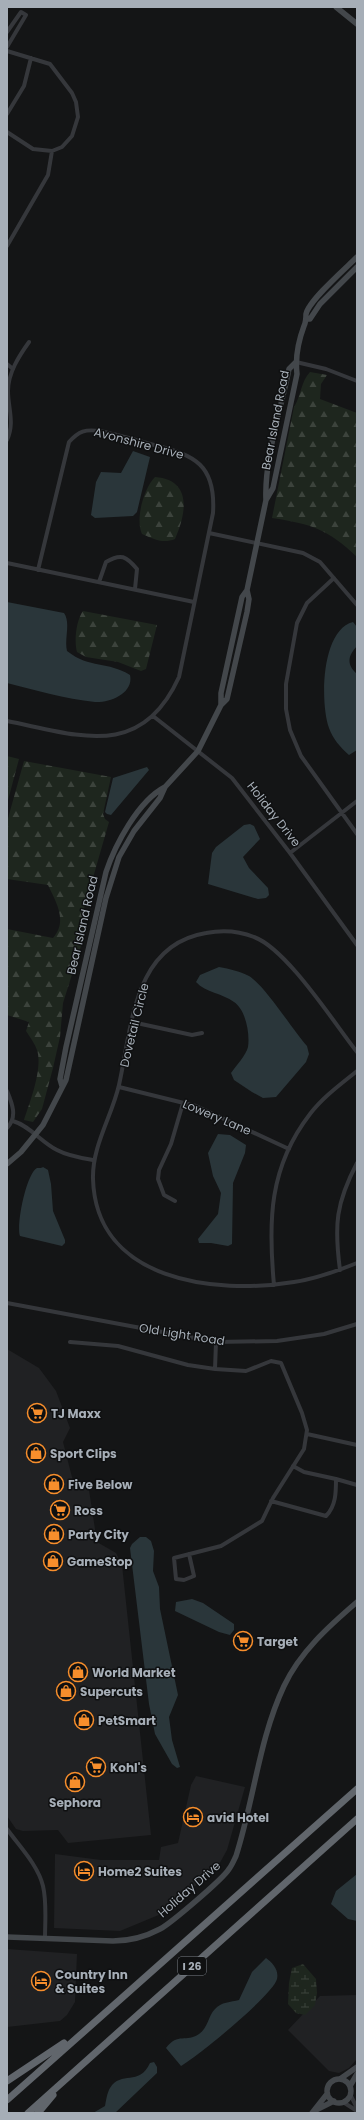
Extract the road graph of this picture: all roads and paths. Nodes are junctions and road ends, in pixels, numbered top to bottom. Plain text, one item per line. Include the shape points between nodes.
1 (336, 7) edge
2 (357, 24) edge
3 (7, 32) edge
4 (7, 47) edge
5 (7, 51) edge
6 (31, 58) junction
7 (7, 114) edge
8 (7, 132) edge
9 (52, 151) junction
10 (7, 246) edge
11 (357, 256) edge
12 (357, 267) edge
13 (341, 273) junction
14 (346, 278) junction
15 (307, 319) junction
16 (29, 342) dead end
17 (296, 362) junction
18 (7, 364) edge
19 (13, 369) junction
20 (357, 381) edge
21 (7, 440) edge
22 (266, 500) junction
23 (209, 534) junction
24 (257, 544) junction
25 (7, 563) edge
26 (38, 570) junction
27 (334, 578) junction
28 (99, 582) junction
29 (135, 589) junction
30 (194, 602) junction
31 (357, 605) edge
32 (153, 716) junction
33 (7, 721) edge
34 (198, 751) junction
35 (357, 801) edge
36 (342, 814) junction
37 (357, 834) edge
38 (290, 853) junction
39 (357, 945) edge
40 (132, 1022) junction
41 (202, 1033) dead end
42 (357, 1052) edge
43 (357, 1071) edge
44 (119, 1087) junction
45 (7, 1090) edge
46 (183, 1102) junction
47 (13, 1121) junction
48 (7, 1128) edge
49 (36, 1135) junction
50 (289, 1149) junction
51 (93, 1160) junction
52 (357, 1163) edge
53 (7, 1164) edge
54 (175, 1201) dead end
55 (357, 1263) edge
56 (340, 1270) junction
57 (274, 1285) junction
58 (7, 1303) edge
59 (357, 1324) edge
60 (70, 1342) dead end
61 (216, 1342) junction
62 (215, 1369) junction
63 (307, 1434) junction
64 (357, 1446) edge
65 (293, 1466) junction
66 (336, 1479) junction
67 (357, 1485) edge
68 (271, 1501) junction
69 (189, 1554) junction
70 (357, 1602) edge
71 (357, 1789) edge
72 (357, 1819) edge
73 (7, 1829) edge
74 (7, 1937) edge
75 (45, 1938) junction
76 (89, 2025) junction
77 (357, 2067) edge
78 (75, 2070) junction
79 (357, 2074) edge
80 (340, 2079) junction
81 (7, 2081) edge
82 (350, 2086) junction
83 (327, 2094) junction
84 (350, 2094) junction
85 (7, 2100) edge
86 (334, 2102) junction
87 (343, 2102) junction
88 (357, 2108) edge
89 (357, 2111) edge
90 (313, 2112) edge
91 (28, 2113) edge
92 (38, 2113) edge

1 - 2 street
3 - 4 street via 21,12 26,15
5 - 6 street
6 - 7 street via 24,86
6 - 9 street via 50,64 72,93 77,107 78,117 74,132 62,147
8 - 9 street via 33,149
9 - 10 street via 48,175
11 - 13 street, Bear Island Road
12 - 14 street, Bear Island Road
13 - 14 street
13 - 15 street, Bear Island Road via 318,297 306,314
14 - 15 street, Bear Island Road via 320,304 310,319
15 - 17 street, Bear Island Road via 300,338
16 - 19 street
17 - 20 street via 326,369
17 - 22 street, Bear Island Road via 297,374 273,488
17 - 22 street via 289,369 265,485
18 - 19 street
19 - 21 street via 8,390 12,430
22 - 24 street, Bear Island Road
23 - 24 street
23 - 26 street, Avonshire Drive via 214,496 210,479 197,461 183,452 89,429 78,432 69,442
23 - 30 street, Avonshire Drive
24 - 27 street via 303,553 320,562
24 - 34 street, Bear Island Road via 247,590 242,597 221,693 222,705
25 - 26 street
26 - 28 street
27 - 31 street
27 - 36 street via 307,603 297,623 286,684 286,709 290,730 300,756
28 - 29 street
28 - 29 street via 106,562 115,557 122,557 129,560 136,569
29 - 30 street
30 - 32 street, Avonshire Drive via 178,677 172,692
32 - 33 street, Avonshire Drive via 131,730 114,736 88,737
32 - 34 street, Holiday Drive
34 - 38 street, Holiday Drive via 232,778
34 - 49 street, Bear Island Road via 165,787 119,857 110,879 66,1080
35 - 36 street
36 - 37 street
36 - 38 street
38 - 39 street, Holiday Drive
40 - 41 street via 192,1035
40 - 42 street, Dovetail Circle via 142,983 156,960 192,936 229,931 254,936 270,945 286,960
40 - 44 street, Dovetail Circle
43 - 50 street via 310,1114
44 - 46 street, Lowery Lane
44 - 51 street, Dovetail Circle
45 - 47 street via 13,1108
46 - 50 street, Lowery Lane via 209,1111
46 - 54 street via 158,1179 164,1195
47 - 48 street
47 - 49 street
49 - 51 street via 64,1154
49 - 53 street, Bear Island Road
50 - 57 street via 278,1177 271,1215 270,1240
51 - 57 street, Dovetail Circle via 93,1180 102,1222 126,1253 146,1266 189,1280 235,1286
52 - 56 street via 341,1197 337,1218 336,1242
55 - 56 street, Dovetail Circle
56 - 57 street, Dovetail Circle
58 - 61 street, Old Light Road
59 - 61 street, Old Light Road via 324,1334 277,1341
60 - 62 street via 118,1346 188,1365
61 - 62 street
62 - 63 street via 246,1371 271,1361 281,1363 302,1413
63 - 64 street
63 - 65 street via 304,1449
65 - 66 street via 304,1472
65 - 68 street
66 - 67 street
66 - 68 street via 336,1495 326,1516
68 - 69 street via 262,1521 247,1531 221,1546
69 - 69 street via 174,1558 176,1579 184,1580 194,1576
70 - 75 street, Holiday Drive via 324,1630 284,1686 268,1728 241,1841 229,1870 161,1928 142,1936 124,1941
71 - 76 highway, I 26
72 - 78 highway, I 26
73 - 75 street via 36,1869 43,1885
74 - 75 street, Holiday Drive
76 - 81 highway via 24,2072
76 - 85 highway, I 26
77 - 80 street
78 - 91 highway, I 26
78 - 92 highway
79 - 82 street
80 - 82 street
80 - 83 street via 330,2083
82 - 84 street
83 - 86 street
83 - 90 street
84 - 87 street
84 - 88 street
86 - 87 street
86 - 90 street
87 - 89 street

